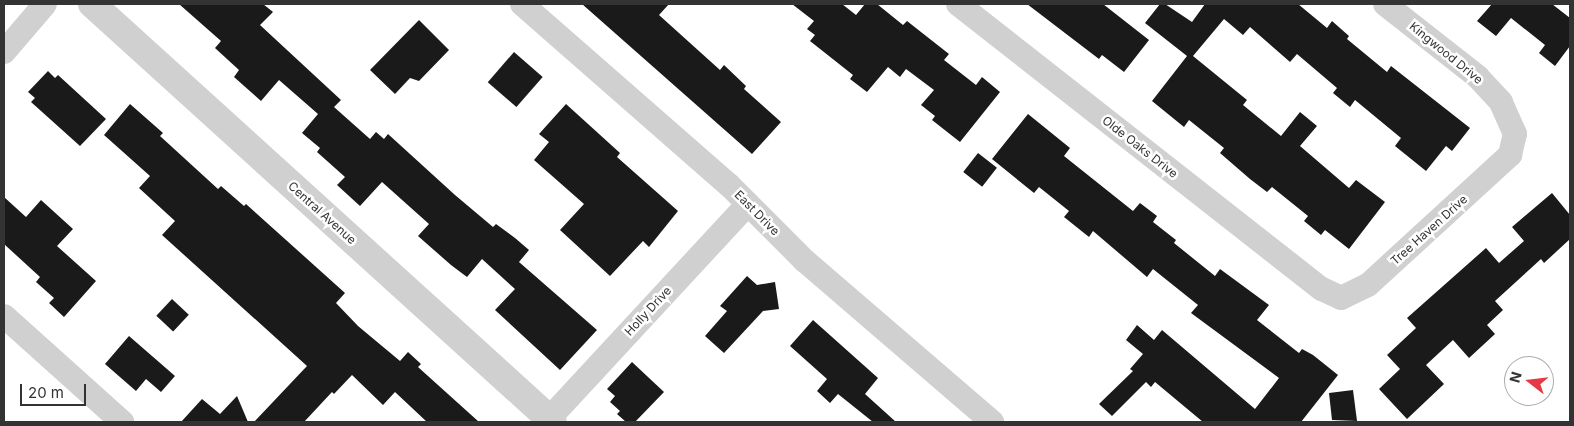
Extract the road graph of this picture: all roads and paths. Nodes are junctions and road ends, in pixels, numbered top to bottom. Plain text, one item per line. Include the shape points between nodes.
1 (45, 4) edge
2 (92, 4) edge
3 (522, 4) edge
4 (958, 4) edge
5 (1385, 4) edge
6 (4, 52) edge
7 (1515, 134) joint
8 (748, 204) junction
9 (1322, 289) joint
10 (4, 316) edge
11 (550, 421) edge
12 (122, 422) edge
13 (992, 422) edge

1 - 6 street
2 - 11 street, Central Avenue
3 - 8 street, East Drive
4 - 9 street, Olde Oaks Drive
5 - 7 street, Kingwood Drive via 1478,77 1500,102
7 - 9 street, Tree Haven Drive via 1510,155 1368,285 1341,298
8 - 11 street, Holly Drive
8 - 13 street, East Drive via 805,261
10 - 12 street

